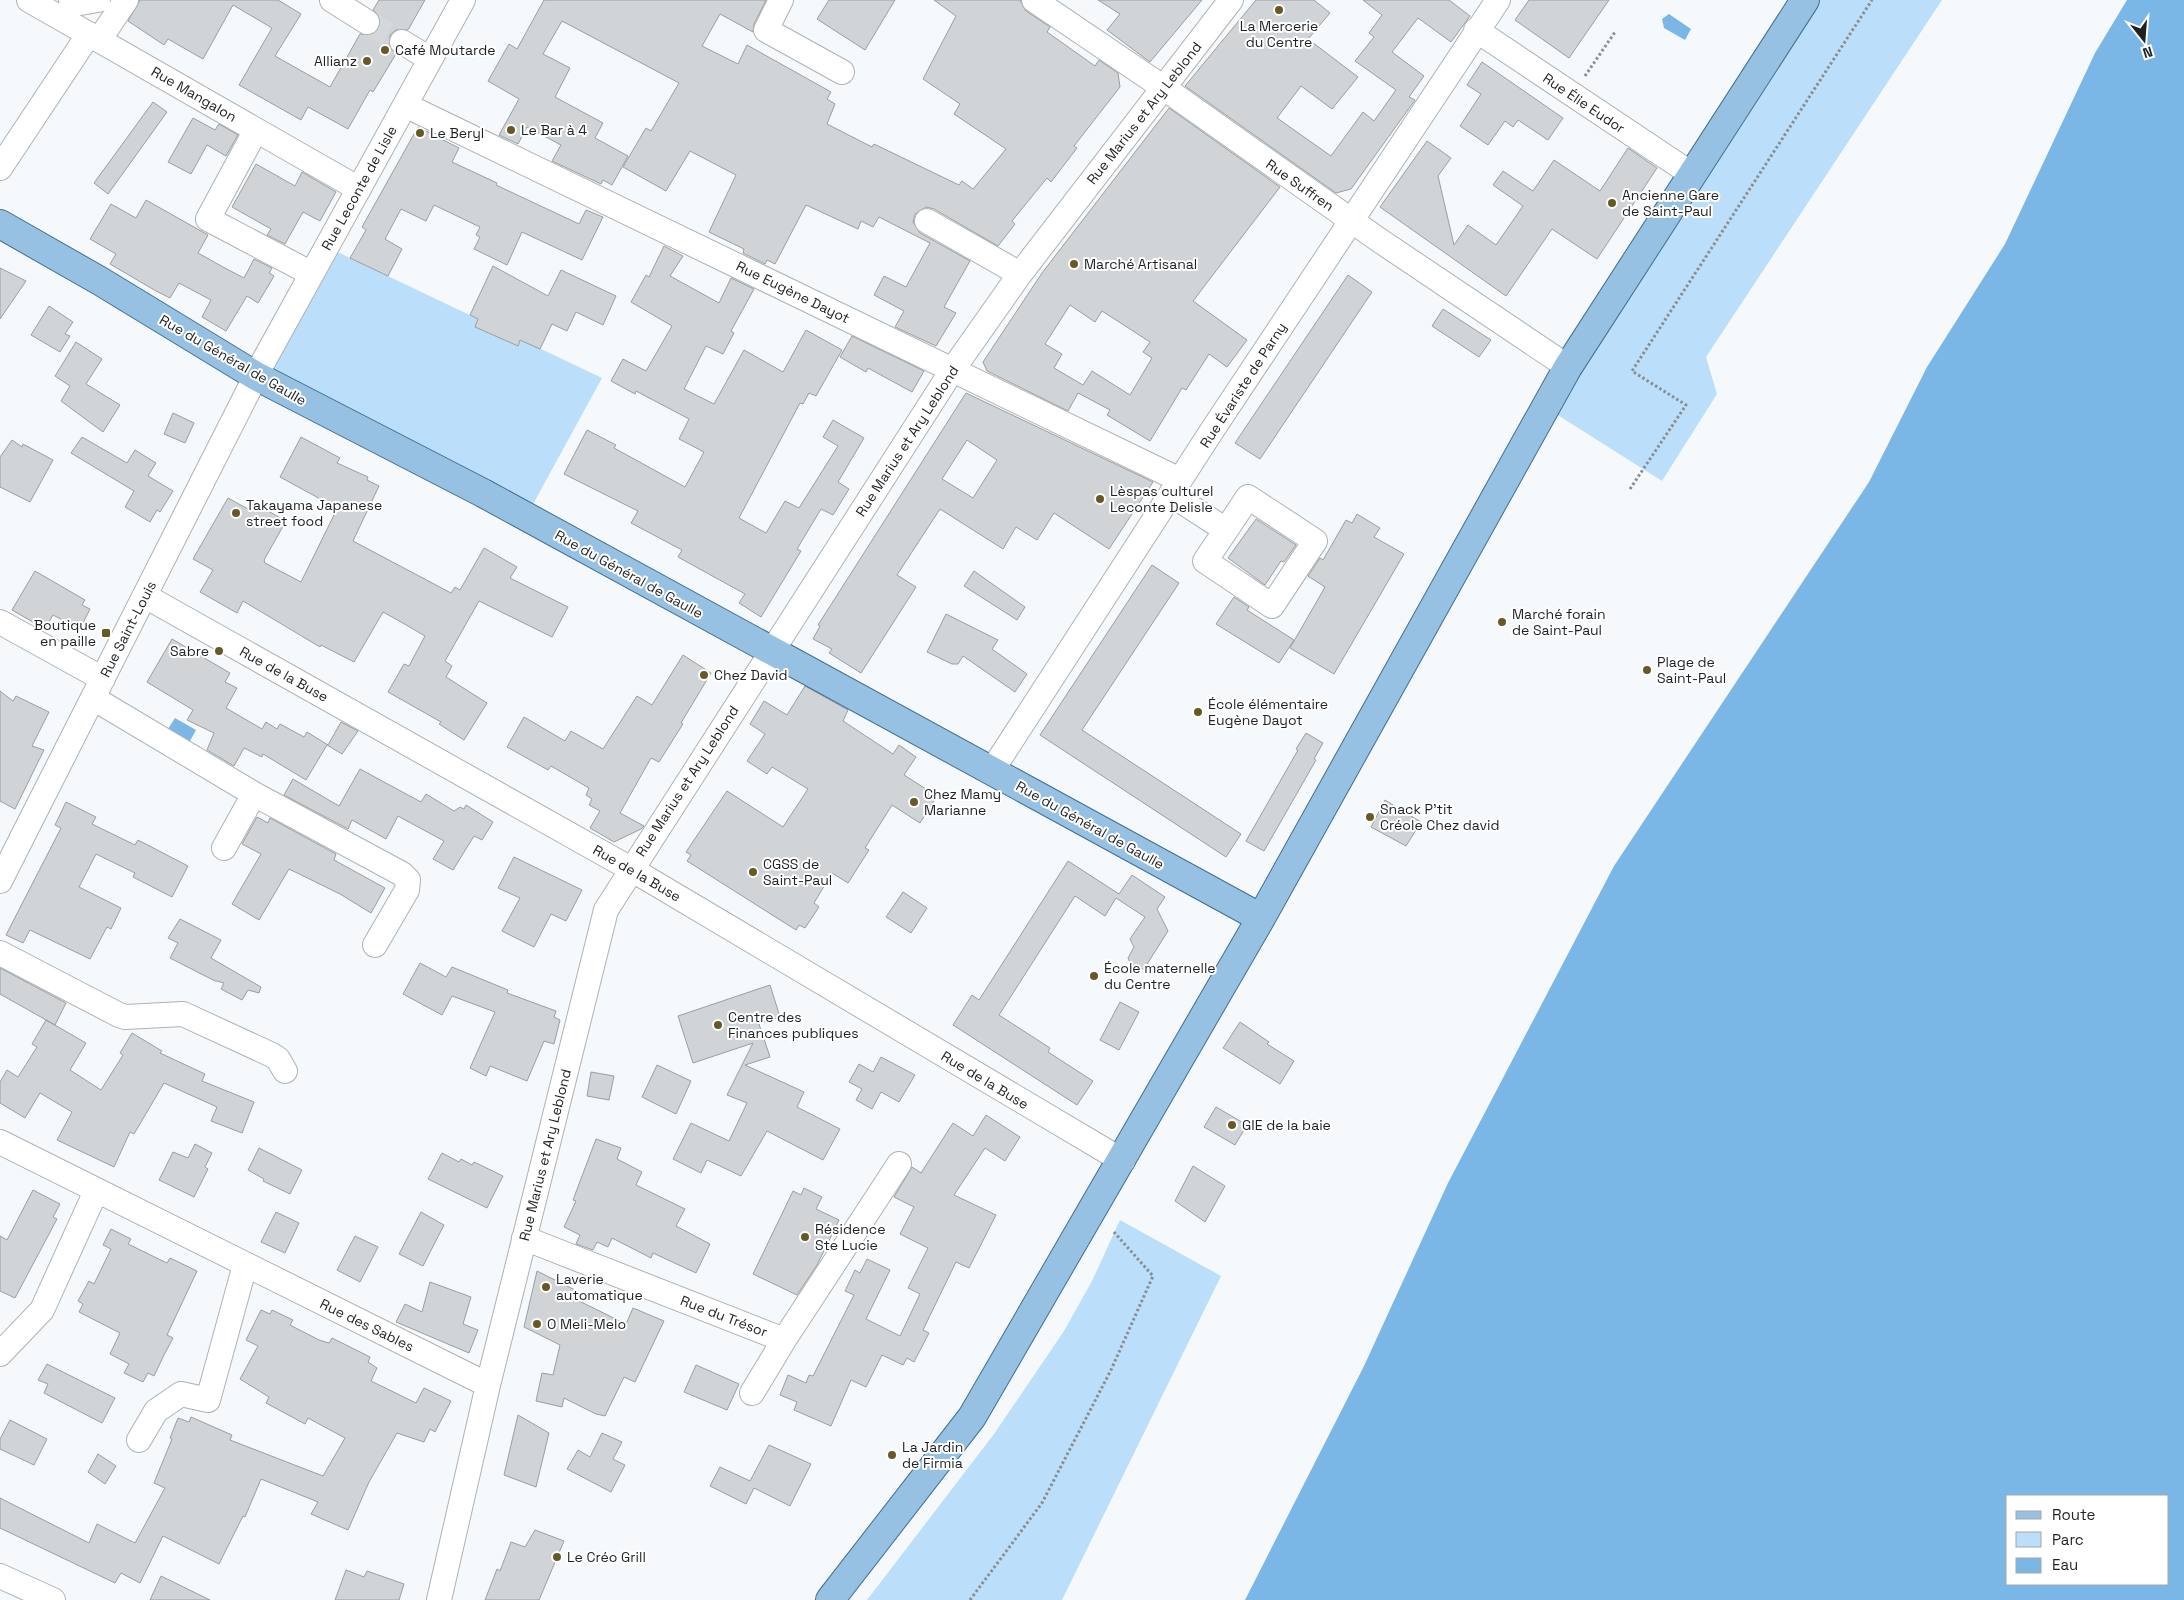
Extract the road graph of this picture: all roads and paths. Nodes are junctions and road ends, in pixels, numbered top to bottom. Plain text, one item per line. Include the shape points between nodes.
1 (29, 0) edge
2 (72, 0) edge
3 (98, 0) edge
4 (126, 0) edge
5 (332, 0) edge
6 (463, 0) edge
7 (781, 0) edge
8 (1034, 0) edge
9 (1231, 0) edge
10 (1498, 0) edge
11 (1805, 0) edge
12 (1872, 0) edge
13 (367, 22) tunnel mouth
14 (1476, 30) junction
15 (1616, 32) dead end
16 (94, 37) junction
17 (402, 42) tunnel mouth
18 (430, 59) junction
19 (842, 72) dead end
20 (1164, 88) junction
21 (1572, 94) junction
22 (405, 105) junction
23 (256, 130) junction
24 (0, 168) edge
25 (1693, 176) junction
26 (359, 189) junction
27 (927, 221) dead end
28 (1351, 221) junction
29 (0, 224) edge
30 (312, 274) junction
31 (1020, 274) junction
32 (1568, 367) junction
33 (953, 369) junction
34 (256, 376) junction
35 (1176, 488) junction
36 (1630, 489) dead end
37 (1226, 530) junction
38 (145, 596) junction
39 (0, 622) edge
40 (770, 651) junction
41 (98, 688) junction
42 (991, 772) junction
43 (254, 794) junction
44 (9, 842) edge
45 (224, 848) dead end
46 (631, 869) junction
47 (0, 881) edge
48 (1261, 918) junction
49 (375, 945) dead end
50 (0, 953) edge
51 (285, 1070) dead end
52 (0, 1142) edge
53 (1123, 1161) junction
54 (898, 1164) dead end
55 (96, 1191) junction
56 (1114, 1232) dead end
57 (524, 1238) junction
58 (245, 1265) junction
59 (784, 1340) junction
60 (0, 1354) edge
61 (488, 1385) junction
62 (752, 1393) dead end
63 (139, 1440) dead end
64 (0, 1576) edge
65 (53, 1600) edge
66 (439, 1600) edge
67 (830, 1600) edge
68 (970, 1600) edge

1 - 16 street, Rue Mangalon
2 - 3 street via 80,3
4 - 16 street
5 - 13 street
6 - 18 street, Rue Leconte de Lisle
7 - 19 street via 766,30
8 - 20 street, Rue Suffren
9 - 20 street, Rue Marius et Ary Leblond
10 - 14 street, Rue Évariste de Parny
11 - 25 main road
12 - 36 path via 1632,371 1686,405
14 - 21 street, Rue Élie Eudor
14 - 28 street, Rue Évariste de Parny
15 - 21 path
16 - 23 street, Rue Mangalon
16 - 24 street
17 - 18 street
18 - 22 street, Rue Leconte de Lisle
20 - 28 street, Rue Suffren
20 - 31 street, Rue Marius et Ary Leblond
21 - 25 street, Rue Élie Eudor
22 - 26 street, Rue Leconte de Lisle
22 - 33 street, Rue Eugène Dayot
23 - 26 street, Rue Mangalon
23 - 30 street via 208,219
25 - 32 main road
26 - 30 street, Rue Leconte de Lisle
27 - 31 street
28 - 32 street, Rue Suffren
28 - 35 street, Rue Évariste de Parny
29 - 34 main road, Rue du Général de Gaulle
30 - 34 street, Rue Leconte de Lisle
31 - 33 street, Rue Marius et Ary Leblond
32 - 48 main road
33 - 35 street, Rue Eugène Dayot
33 - 40 street, Rue Marius et Ary Leblond
34 - 38 street, Rue Saint-Louis
34 - 40 main road, Rue du Général de Gaulle via 483,493
35 - 37 street, Rue Eugène Dayot
35 - 42 street, Rue Évariste de Parny
37 - 37 street via 1248,497 1315,541 1272,606 1205,561
38 - 41 street, Rue Saint-Louis
38 - 46 street, Rue de la Buse
39 - 41 street
40 - 42 main road, Rue du Général de Gaulle
40 - 46 street, Rue Marius et Ary Leblond
41 - 43 street
41 - 44 street, Rue Saint-Louis
42 - 48 main road, Rue du Général de Gaulle
43 - 45 street
43 - 49 street via 408,880 407,890
44 - 47 street, Rue Saint-Louis
46 - 53 street, Rue de la Buse
46 - 57 street, Rue Marius et Ary Leblond via 606,910
48 - 53 main road
50 - 51 street via 119,1015 189,1016 272,1055
52 - 55 street, Rue des Sables
53 - 67 main road via 972,1417
54 - 59 street, Rue du Trésor
55 - 58 street, Rue des Sables
55 - 60 street via 42,1310
56 - 68 path via 1153,1276 1111,1370 1042,1503
57 - 59 street, Rue du Trésor
57 - 61 street, Rue Marius et Ary Leblond
58 - 61 street, Rue des Sables
58 - 63 street via 208,1400 180,1394 156,1411
59 - 62 street
61 - 66 street, Rue Marius et Ary Leblond
64 - 65 street

